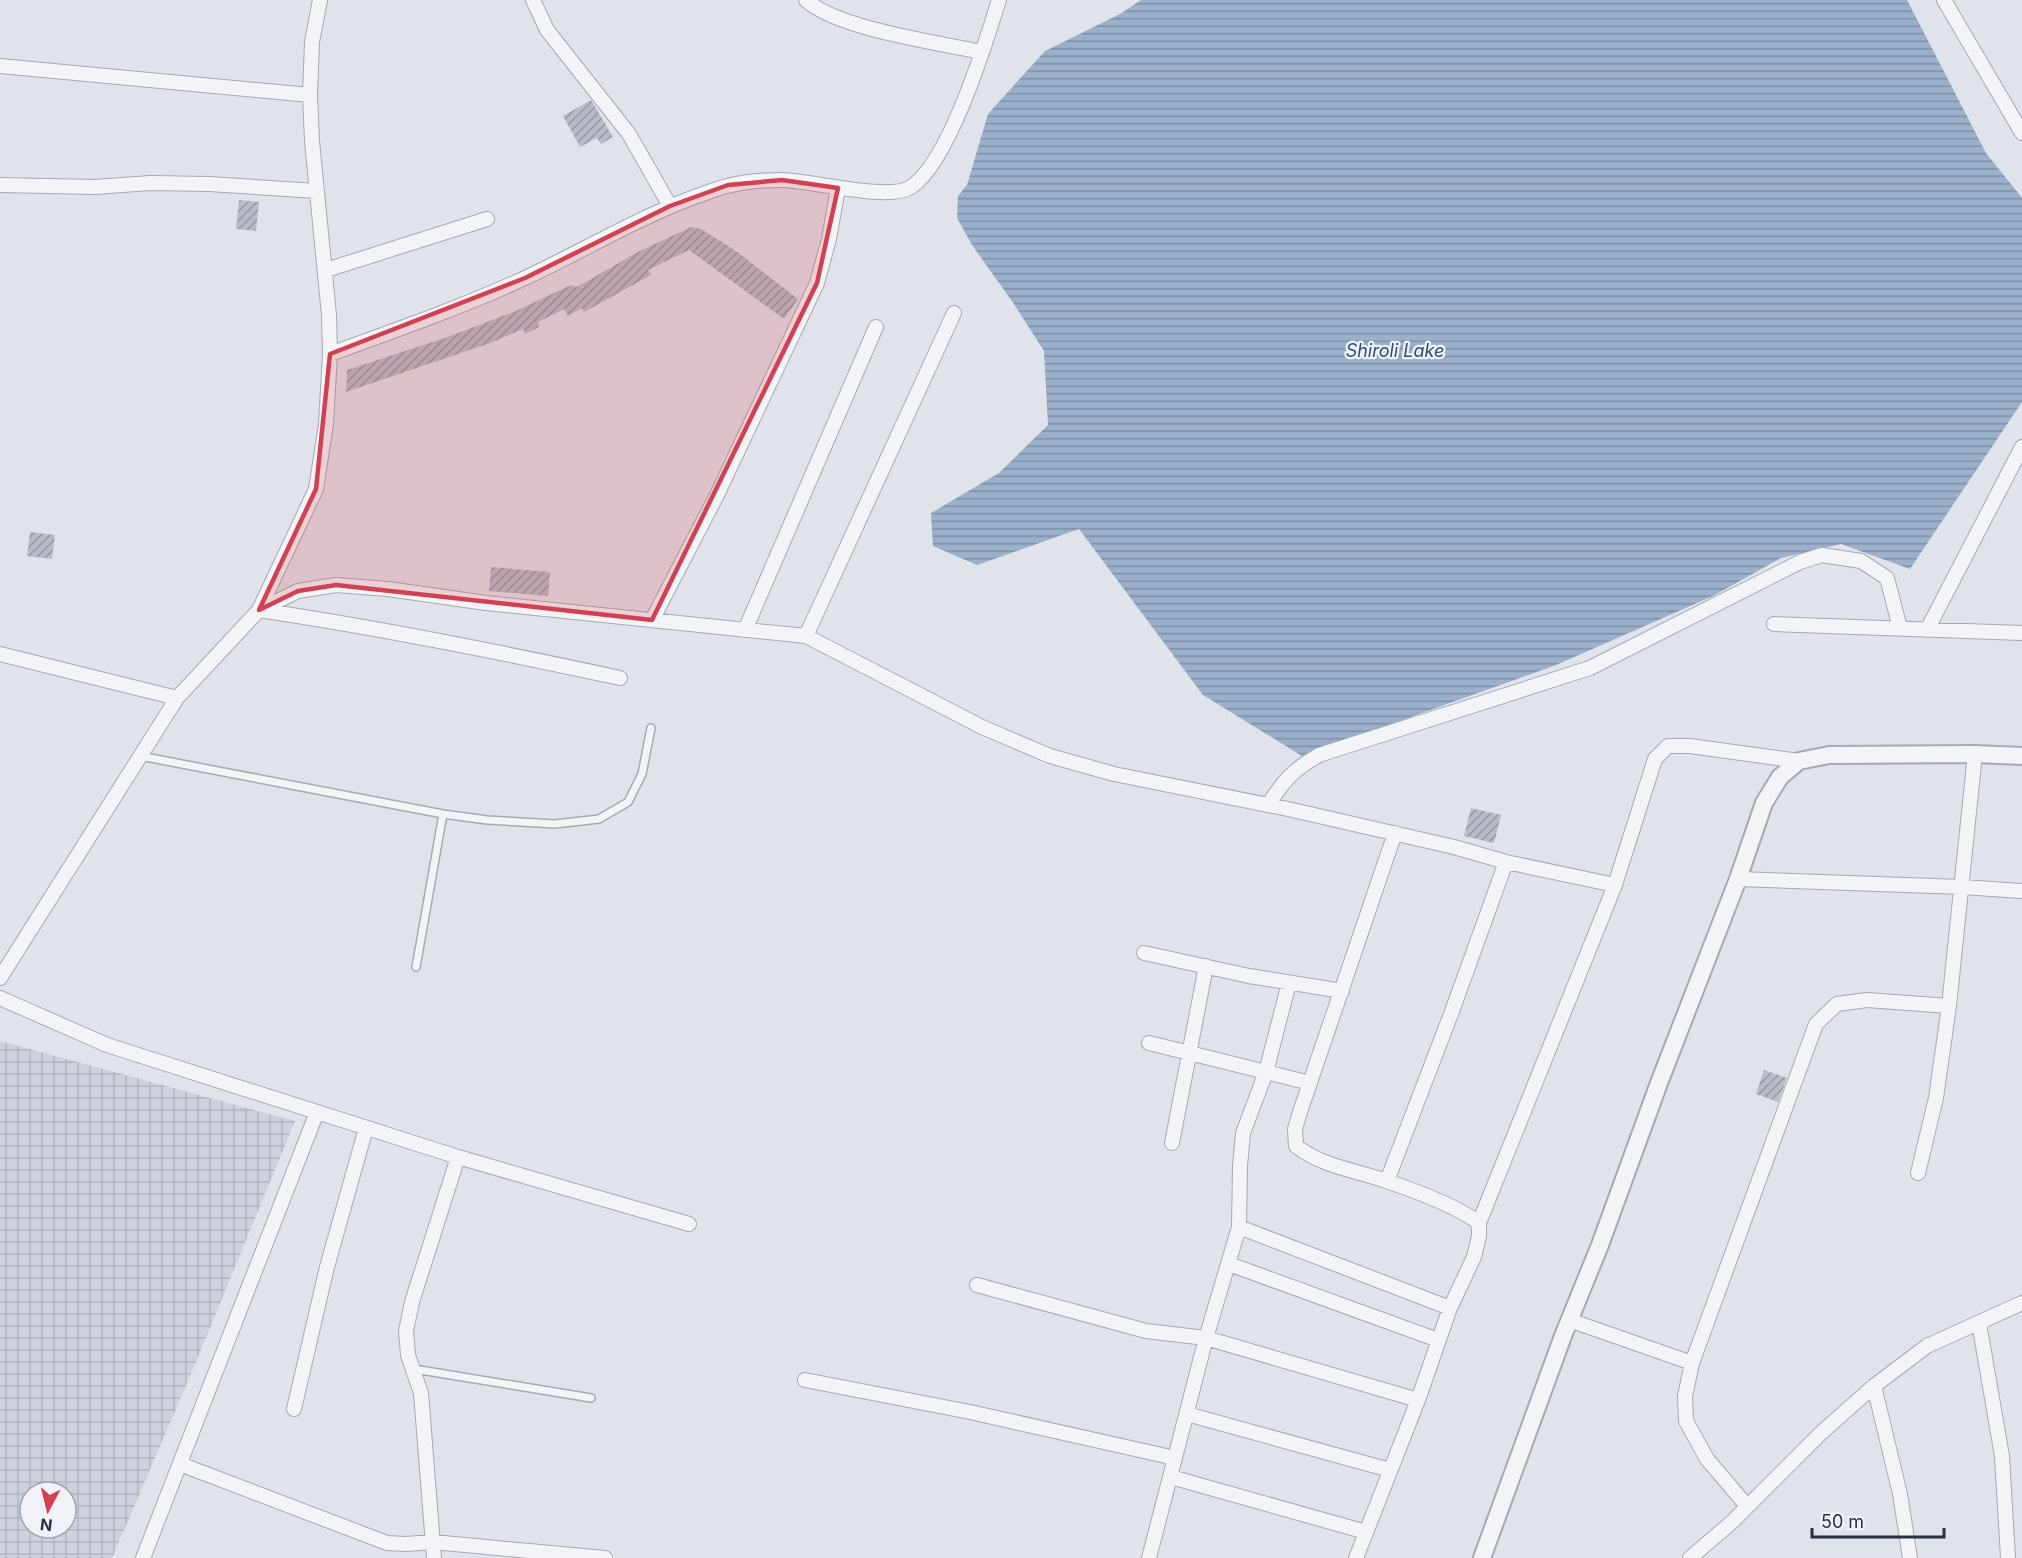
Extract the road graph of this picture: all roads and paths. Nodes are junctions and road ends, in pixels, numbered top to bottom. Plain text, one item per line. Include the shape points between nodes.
1 (320, 0) edge
2 (533, 0) edge
3 (806, 0) edge
4 (999, 0) edge
5 (1944, 0) edge
6 (981, 52) junction
7 (0, 66) edge
8 (310, 95) junction
9 (2022, 133) edge
10 (0, 185) edge
11 (838, 188) junction
12 (317, 191) junction
13 (670, 206) junction
14 (487, 219) dead end
15 (326, 270) junction
16 (954, 313) dead end
17 (876, 327) dead end
18 (330, 354) junction
19 (2022, 447) edge
20 (259, 610) junction
21 (652, 620) junction
22 (1774, 624) dead end
23 (1900, 628) junction
24 (745, 630) junction
25 (1927, 630) junction
26 (2022, 633) edge
27 (806, 636) junction
28 (0, 654) edge
29 (620, 678) dead end
30 (177, 698) junction
31 (651, 728) dead end
32 (1975, 754) junction
33 (140, 756) junction
34 (2022, 756) edge
35 (1799, 761) junction
36 (1268, 805) junction
37 (443, 814) junction
38 (1395, 833) junction
39 (1506, 862) junction
40 (1738, 879) junction
41 (1615, 885) junction
42 (1962, 887) junction
43 (2022, 891) edge
44 (1144, 953) dead end
45 (1206, 966) junction
46 (416, 967) dead end
47 (0, 978) edge
48 (1289, 983) junction
49 (1342, 991) junction
50 (0, 998) edge
51 (1950, 1006) junction
52 (1149, 1043) dead end
53 (1188, 1054) junction
54 (1266, 1072) junction
55 (1310, 1083) junction
56 (316, 1112) junction
57 (366, 1128) junction
58 (1172, 1143) dead end
59 (458, 1156) junction
60 (1918, 1173) dead end
61 (1387, 1181) junction
62 (1479, 1223) junction
63 (689, 1224) dead end
64 (1239, 1227) junction
65 (1229, 1264) junction
66 (977, 1285) dead end
67 (2022, 1303) edge
68 (1450, 1308) junction
69 (1569, 1320) junction
70 (1979, 1323) junction
71 (1206, 1338) junction
72 (1438, 1340) junction
73 (1692, 1363) junction
74 (414, 1369) junction
75 (805, 1380) dead end
76 (1874, 1386) junction
77 (591, 1398) dead end
78 (1418, 1400) junction
79 (294, 1408) dead end
80 (1187, 1414) junction
81 (1175, 1458) junction
82 (180, 1464) junction
83 (1390, 1470) junction
84 (1171, 1477) junction
85 (1747, 1506) junction
86 (1366, 1532) junction
87 (433, 1542) junction
88 (148, 1557) edge
89 (434, 1558) edge
90 (605, 1558) edge
91 (1149, 1558) edge
92 (1356, 1558) edge
93 (1482, 1558) edge
94 (1690, 1558) edge
95 (1910, 1558) edge
96 (2008, 1558) edge

1 - 8 street via 312,42
2 - 13 street via 547,30 629,134
3 - 6 street via 822,13 860,25
4 - 6 street
5 - 9 street
6 - 11 street via 940,154 924,177 909,189 885,192
7 - 8 street
8 - 12 street
10 - 12 street via 209,184
11 - 13 street via 782,180 728,185
11 - 21 street via 818,283 717,495
12 - 15 street
13 - 18 street via 525,278
14 - 15 street
15 - 18 street
16 - 27 street
17 - 24 street
18 - 20 street via 326,424 316,489
19 - 25 street
20 - 21 street via 298,591 336,585
20 - 29 street via 450,641
20 - 30 street
21 - 24 street
22 - 23 street
23 - 25 street
23 - 36 street via 1887,578 1861,561 1822,555 1800,562 1590,668 1319,755 1298,767
24 - 27 street
25 - 26 street
27 - 36 street via 982,727 1050,756 1114,774
28 - 30 street
30 - 33 street
31 - 37 lane via 642,774 628,802 599,819 555,824
32 - 34 street
32 - 35 street via 1829,755
32 - 42 street
33 - 37 lane
33 - 47 street
35 - 40 street via 1780,777 1764,803
35 - 41 street via 1668,746 1655,759
36 - 38 street
37 - 46 lane
38 - 39 street
38 - 49 street
39 - 41 street
39 - 61 street
40 - 42 street
40 - 69 street
41 - 62 street
42 - 43 street
42 - 51 street
44 - 45 street
45 - 48 street
45 - 53 street
48 - 49 street
48 - 54 street
49 - 55 street
50 - 56 street via 107,1045
51 - 60 street via 1936,1098
51 - 73 street via 1867,1000 1837,1004 1816,1024
52 - 53 street
53 - 54 street
53 - 58 street
54 - 55 street
54 - 64 street via 1243,1133
55 - 61 street via 1295,1129 1296,1146 1328,1164
56 - 57 street
56 - 82 street
57 - 59 street
57 - 79 street via 327,1267
59 - 63 street
59 - 74 street via 406,1331
61 - 62 street via 1467,1214
62 - 68 street via 1474,1257
64 - 65 street
64 - 68 street
65 - 71 street
65 - 72 street
66 - 71 street via 1146,1331
67 - 70 street
68 - 72 street
69 - 73 street
69 - 93 street
70 - 76 street via 1927,1346
70 - 96 street via 2002,1456
71 - 78 street
71 - 80 street
72 - 78 street
73 - 85 street via 1685,1396 1686,1421 1707,1459
74 - 77 lane
74 - 87 street via 421,1393
75 - 81 street
76 - 85 street
76 - 95 street via 1900,1494
78 - 83 street
80 - 81 street
80 - 83 street
81 - 84 street
82 - 87 street via 387,1544
82 - 88 street
83 - 86 street
84 - 86 street
84 - 91 street
85 - 94 street
86 - 92 street
87 - 89 street
87 - 90 street

